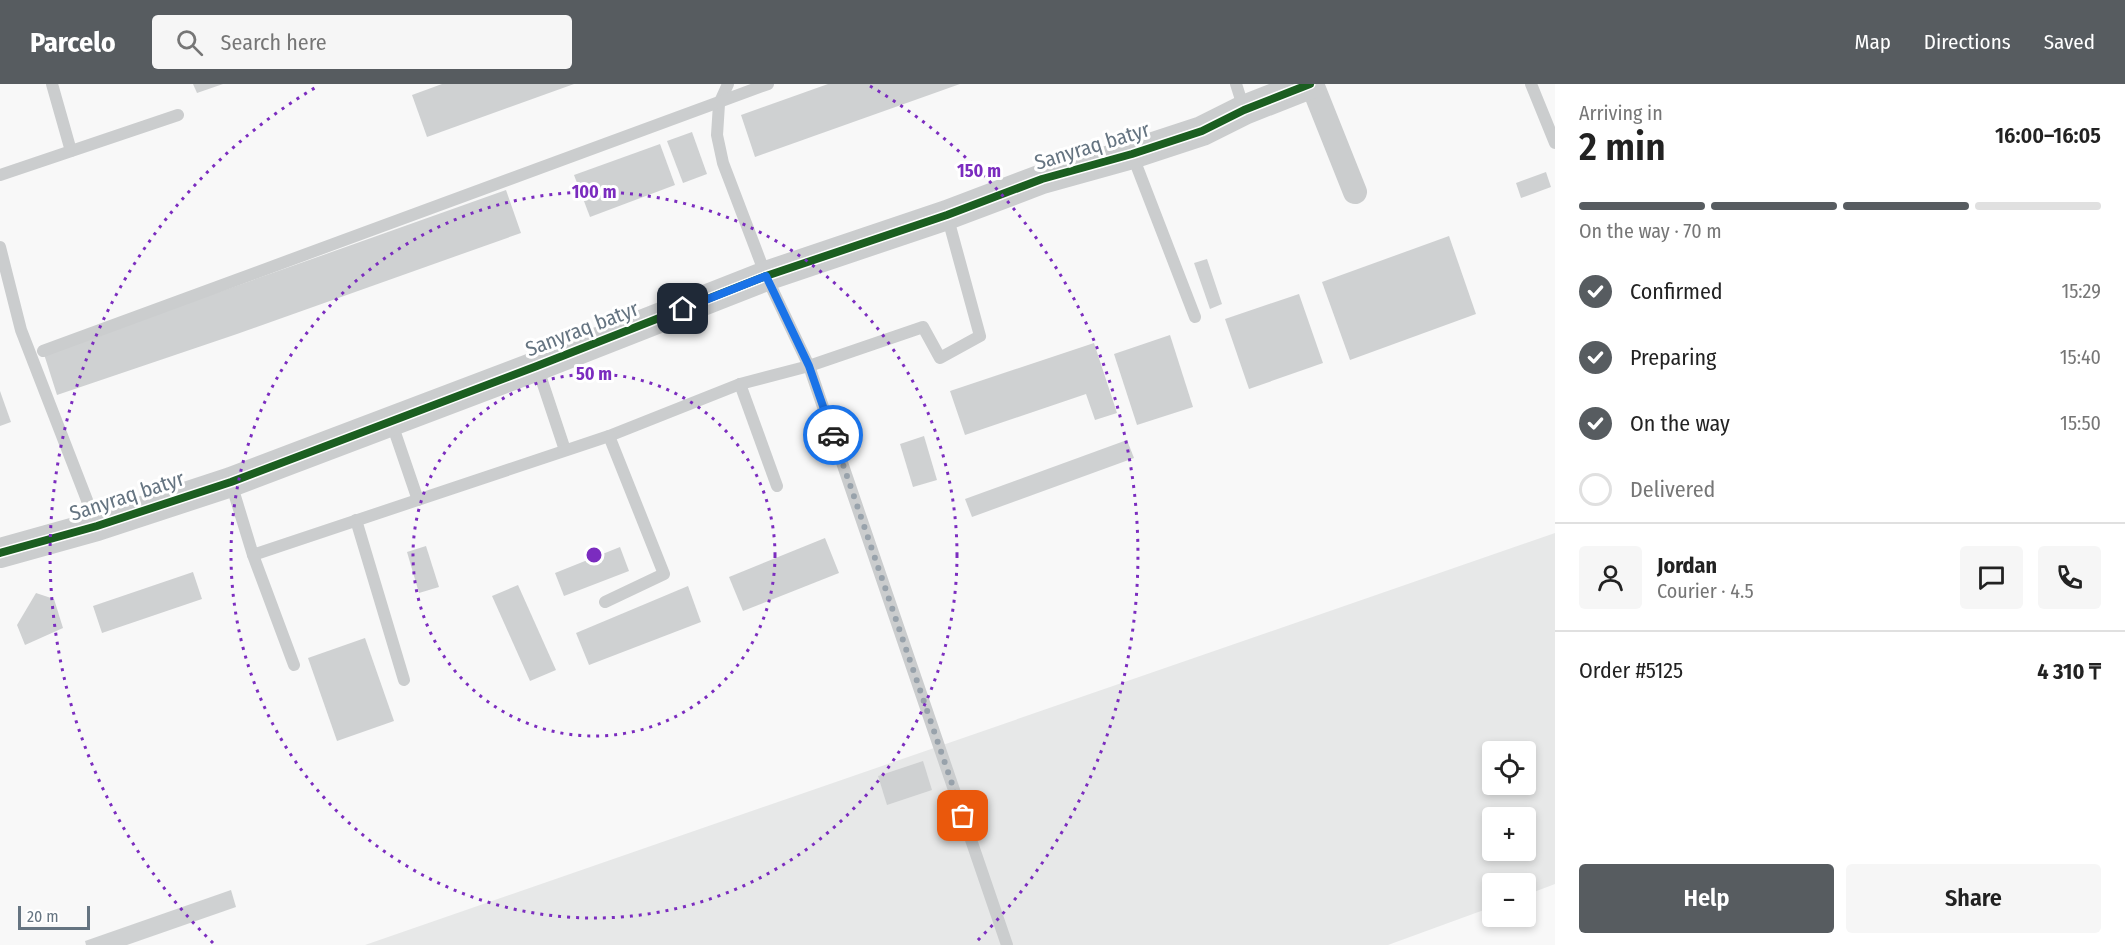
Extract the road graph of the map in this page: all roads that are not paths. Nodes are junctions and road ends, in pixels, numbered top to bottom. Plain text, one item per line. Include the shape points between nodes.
1 (52, 84) edge
2 (729, 84) edge
3 (768, 84) edge
4 (1311, 84) edge
5 (1531, 84) edge
6 (1240, 97) edge
7 (720, 104) junction
8 (178, 115) dead end
9 (1555, 143) edge
10 (71, 151) junction
11 (1132, 154) junction
12 (0, 175) edge
13 (1354, 192) dead end
14 (947, 215) junction
15 (0, 247) edge
16 (766, 276) junction
17 (1195, 317) dead end
18 (43, 351) dead end
19 (537, 366) junction
20 (809, 366) junction
21 (740, 384) junction
22 (391, 421) junction
23 (609, 436) junction
24 (565, 450) junction
25 (231, 482) junction
26 (777, 486) dead end
27 (418, 500) junction
28 (357, 520) junction
29 (97, 526) junction
30 (0, 553) edge
31 (253, 555) junction
32 (605, 602) dead end
33 (294, 665) dead end
34 (404, 680) dead end
35 (1007, 945) edge

1 - 10 lane
2 - 7 lane
3 - 7 lane
4 - 6 street, Sanyraq batyr
4 - 13 street
5 - 9 lane
6 - 11 street, Sanyraq batyr via 1202,131
7 - 16 lane via 717,135 723,163
7 - 18 lane
8 - 10 lane
10 - 12 lane
11 - 14 street, Sanyraq batyr via 1042,179
11 - 17 lane
14 - 16 street, Sanyraq batyr
14 - 20 lane via 980,336 940,358 923,327
15 - 29 lane via 21,330
16 - 19 street, Sanyraq batyr
16 - 20 lane
19 - 22 street, Sanyraq batyr
19 - 24 lane
20 - 21 lane
20 - 35 lane
21 - 23 lane
21 - 26 lane
22 - 25 street, Sanyraq batyr
22 - 27 lane
23 - 24 lane
23 - 32 lane via 664,574
24 - 27 lane
25 - 29 street, Sanyraq batyr
25 - 31 lane
27 - 28 lane
28 - 31 lane
28 - 34 lane
29 - 30 street, Sanyraq batyr
31 - 33 lane

